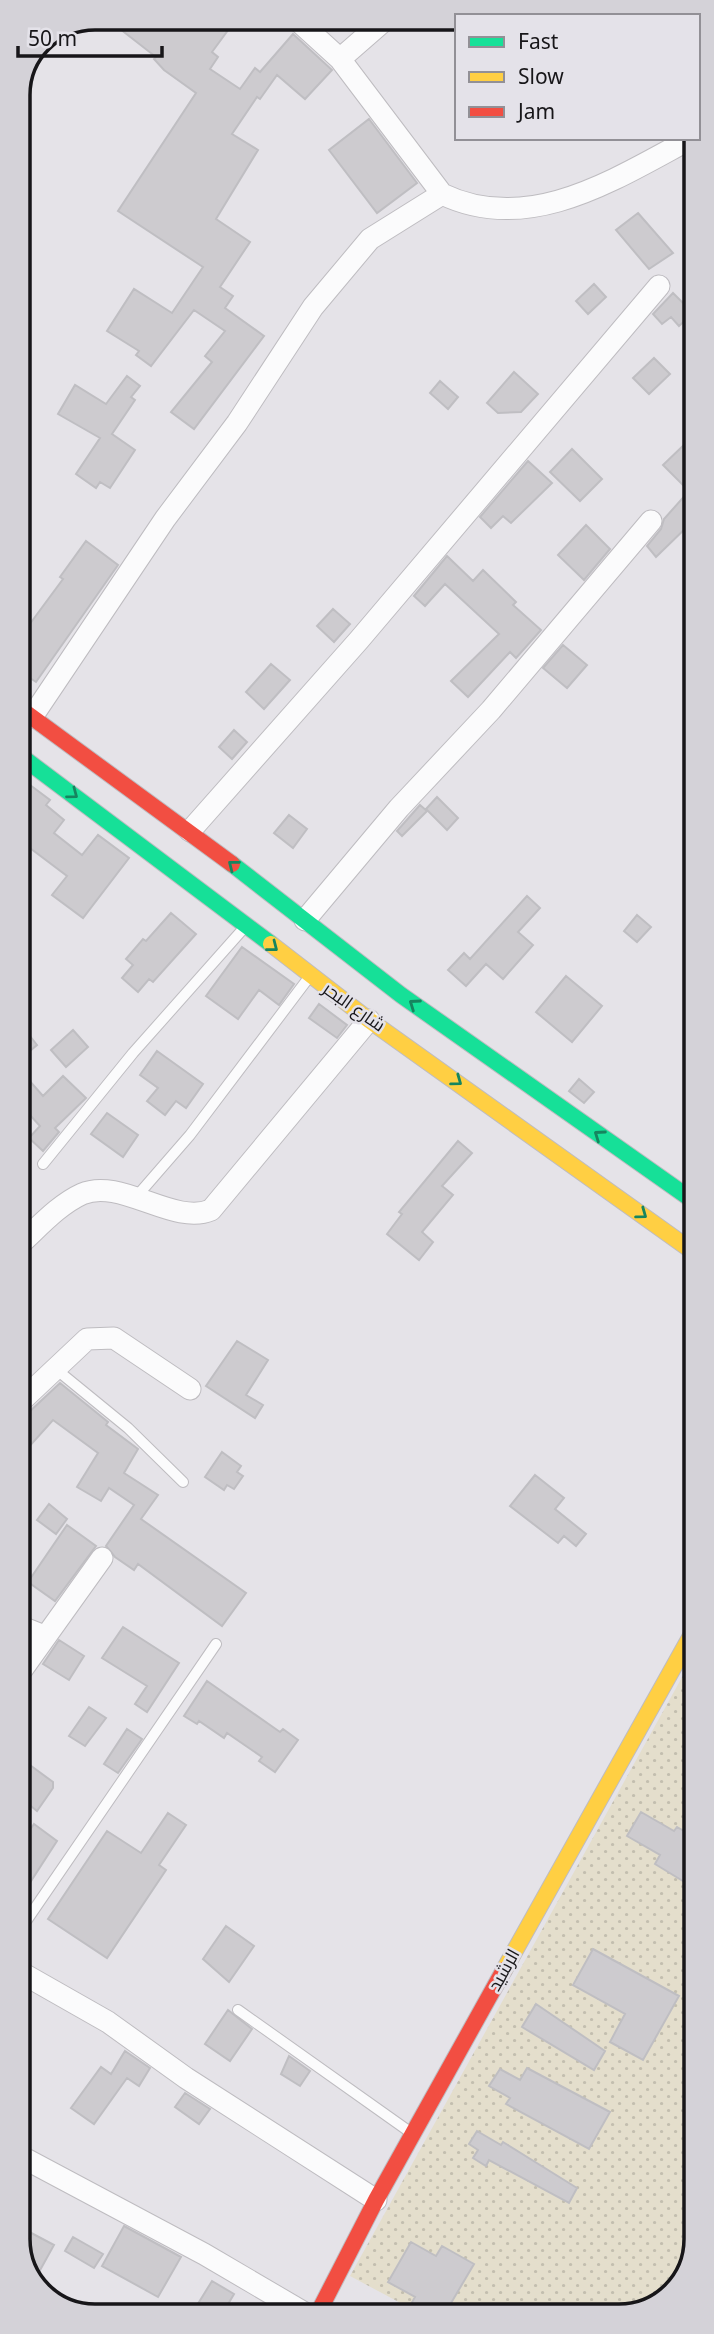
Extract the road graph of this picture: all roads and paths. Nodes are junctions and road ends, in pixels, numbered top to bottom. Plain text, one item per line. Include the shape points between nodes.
1 (308, 30) edge
2 (374, 30) edge
3 (340, 60) junction
4 (684, 142) edge
5 (442, 194) junction
6 (659, 286) dead end
7 (651, 522) dead end
8 (30, 705) edge
9 (30, 716) edge
10 (30, 763) edge
11 (190, 831) junction
12 (304, 919) junction
13 (246, 926) junction
14 (310, 976) junction
15 (369, 1020) junction
16 (43, 1164) dead end
17 (684, 1194) edge
18 (137, 1196) junction
19 (30, 1235) edge
20 (684, 1245) edge
21 (57, 1370) junction
22 (190, 1390) dead end
23 (30, 1393) edge
24 (183, 1482) dead end
25 (102, 1558) dead end
26 (30, 1630) edge
27 (44, 1636) junction
28 (216, 1644) dead end
29 (684, 1648) edge
30 (30, 1657) edge
31 (30, 1915) edge
32 (30, 1978) edge
33 (238, 2010) dead end
34 (413, 2134) junction
35 (30, 2161) edge
36 (376, 2200) junction
37 (290, 2304) edge
38 (323, 2304) edge

1 - 3 street
2 - 3 street
3 - 5 street
4 - 5 street via 601,186 525,210 487,209
5 - 8 street via 370,239 313,307 237,423
6 - 11 street via 298,711
7 - 12 street
9 - 11 main road, شارع البحر
10 -> 13 main road, شارع البحر
12 -> 11 main road, شارع البحر
17 -> 12 main road, شارع البحر via 401,995
13 -> 14 main road, شارع البحر
13 - 16 lane via 133,1053
14 - 15 main road, شارع البحر
14 - 18 lane via 190,1135
15 - 18 street via 211,1210 184,1214
15 -> 20 main road, شارع البحر
18 - 19 street via 85,1193
21 - 22 street via 87,1339 114,1338
21 - 23 street
21 - 24 lane via 128,1428
25 - 27 street
26 - 27 street
27 - 30 street
28 - 31 lane
29 - 34 main road, الرشيد
32 - 36 street via 108,2022
33 - 34 lane
34 - 36 main road, الرشيد
35 - 37 street
36 - 38 main road, الرشيد

